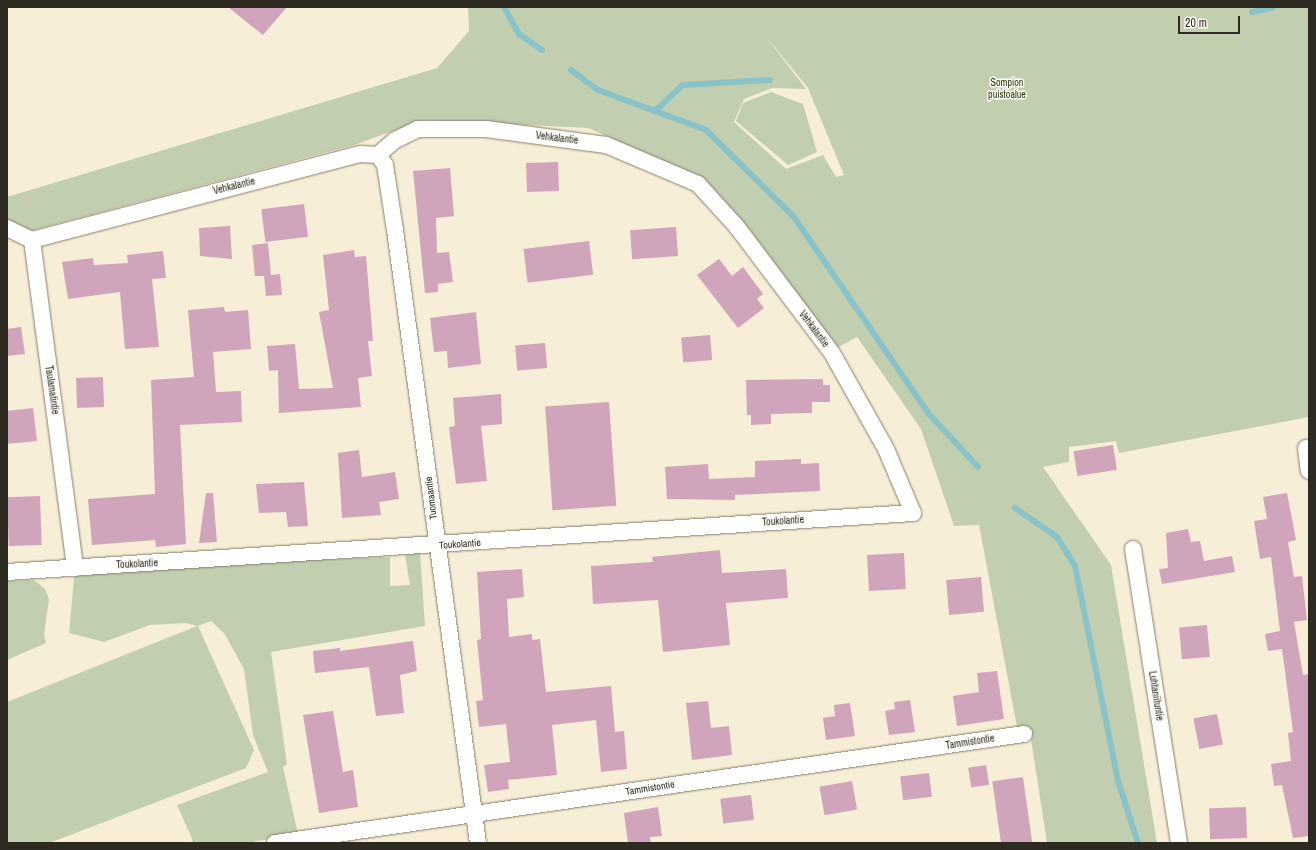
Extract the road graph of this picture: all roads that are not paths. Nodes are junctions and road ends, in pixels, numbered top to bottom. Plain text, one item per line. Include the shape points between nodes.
1 (378, 155) junction
2 (8, 231) edge
3 (32, 240) junction
4 (1306, 448) dead end
5 (1309, 471) edge
6 (913, 513) joint
7 (437, 546) junction
8 (1133, 549) dead end
9 (75, 568) junction
10 (7, 572) edge
11 (1024, 734) dead end
12 (474, 814) junction
13 (299, 841) edge
14 (275, 843) edge
15 (478, 843) edge
16 (1179, 843) edge

1 - 3 street, Vehkalantie via 360,154
1 - 6 street, Vehkalantie via 395,140 418,130 486,129 606,145 698,184 737,227 832,353 886,449
1 - 7 street, Tuomaantie via 385,165 395,230
2 - 3 street
3 - 9 street, Taulamatintie
4 - 5 street
6 - 7 street, Toukolantie
7 - 9 street, Toukolantie
7 - 12 street, Tuomaantie
8 - 16 street, Luhtaniituntie
9 - 10 street, Toukolantie
11 - 12 street, Tammistontie
12 - 13 street, Tammistontie
12 - 15 street, Tuomaantie
13 - 14 street, Tammistontie

